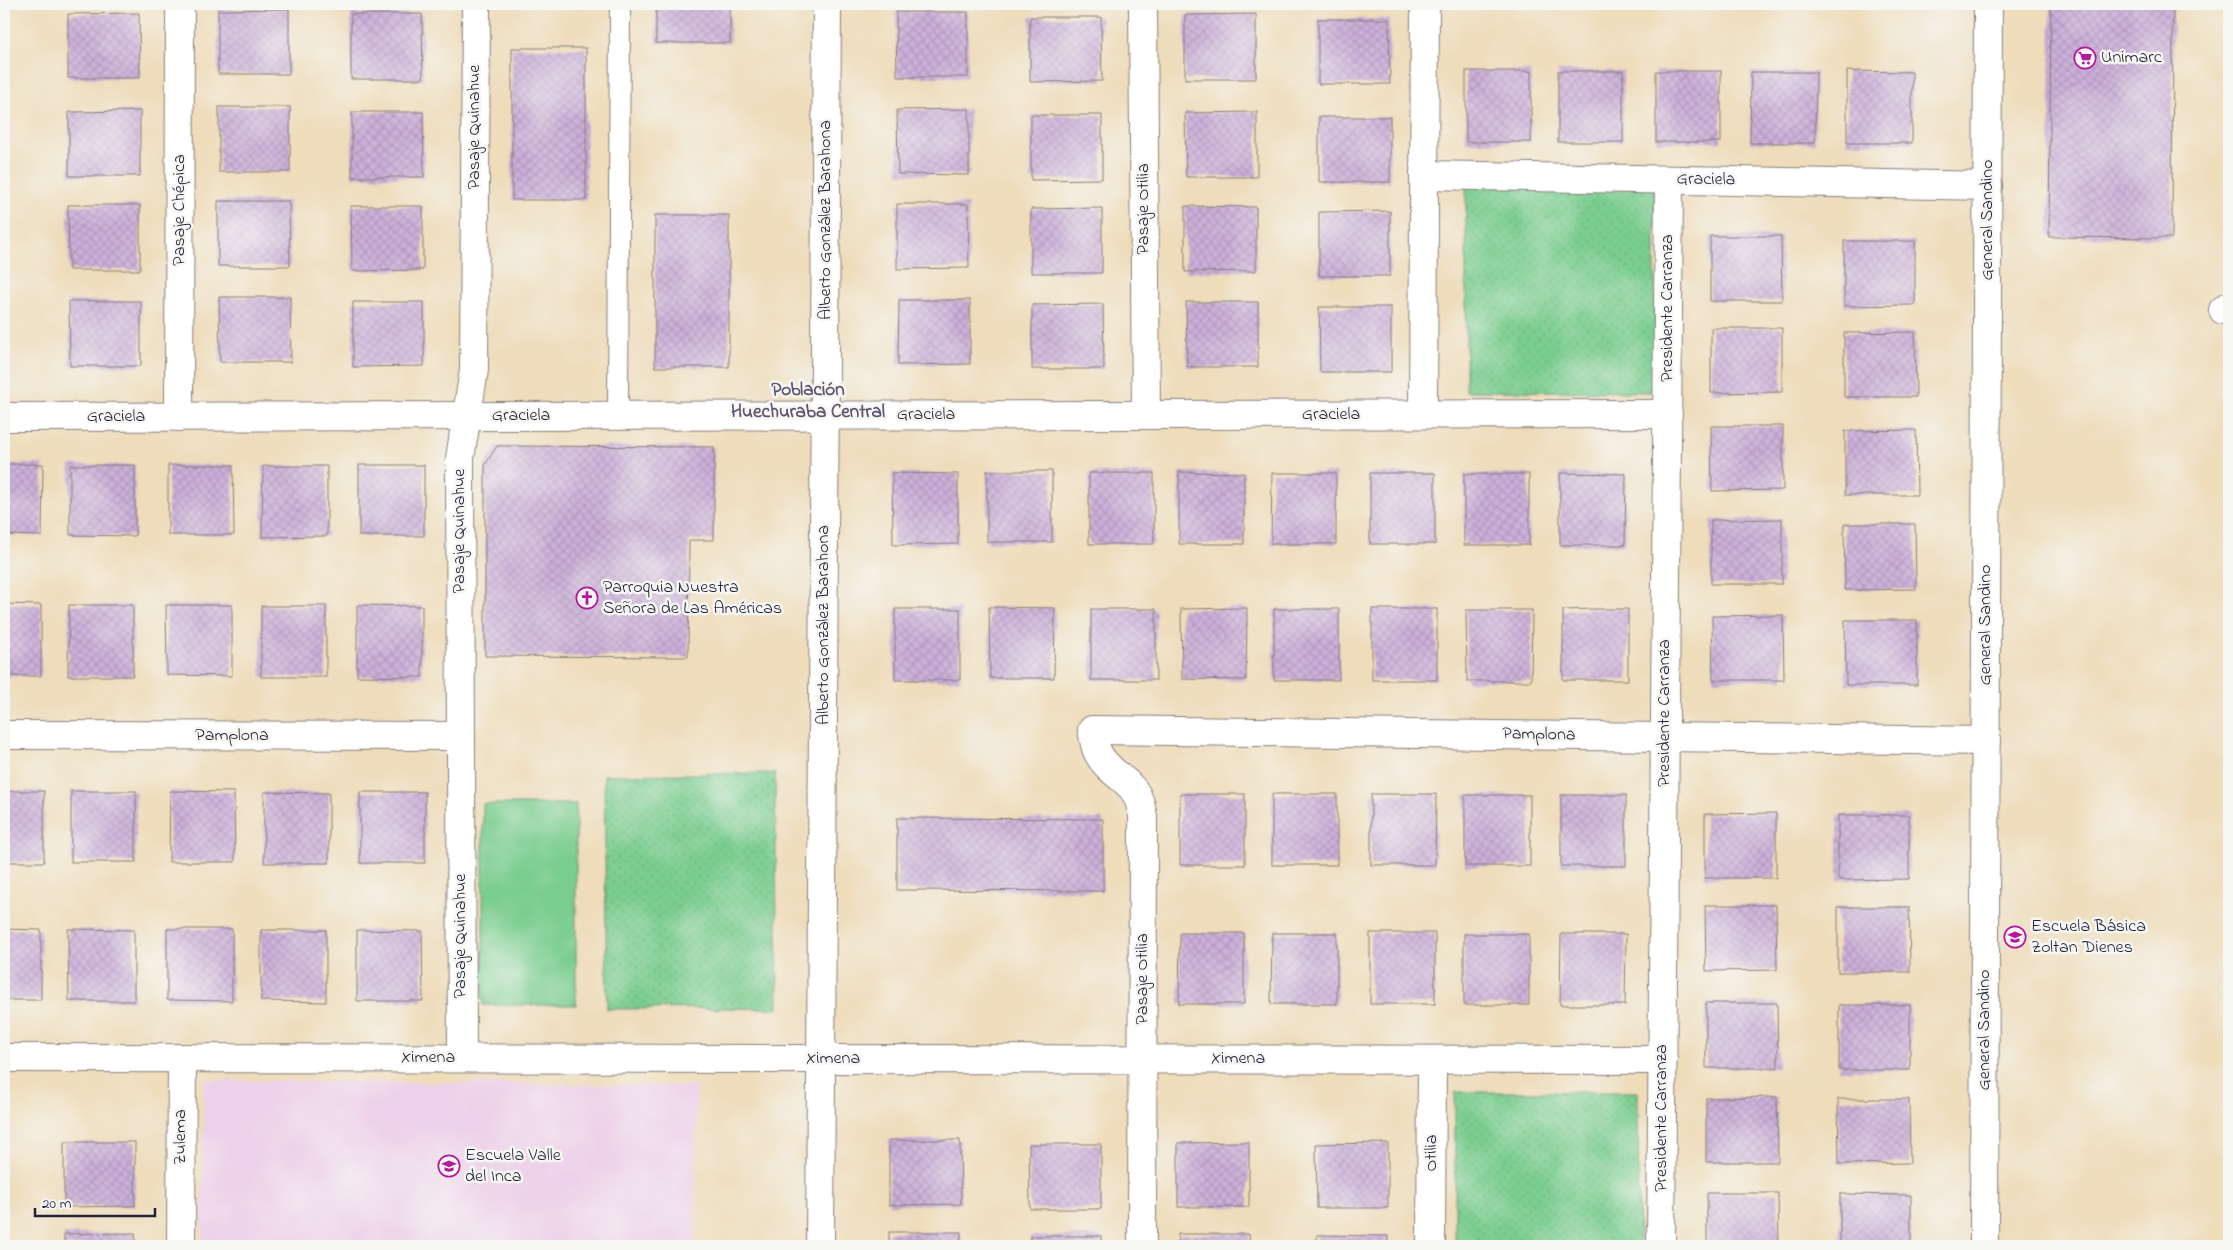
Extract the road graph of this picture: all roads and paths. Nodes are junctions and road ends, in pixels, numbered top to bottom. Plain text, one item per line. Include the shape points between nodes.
1 (180, 4) edge
2 (476, 4) edge
3 (620, 4) edge
4 (827, 4) edge
5 (1143, 4) edge
6 (1425, 4) edge
7 (1988, 4) edge
8 (1424, 175) junction
9 (1669, 180) junction
10 (1988, 186) junction
11 (1423, 414) junction
12 (1668, 414) junction
13 (1146, 415) junction
14 (466, 416) junction
15 (618, 416) junction
16 (826, 416) junction
17 (4, 417) edge
18 (179, 417) junction
19 (1092, 730) joint
20 (4, 735) edge
21 (461, 736) junction
22 (1665, 737) junction
23 (1986, 741) junction
24 (4, 1058) edge
25 (182, 1058) junction
26 (462, 1058) junction
27 (822, 1059) junction
28 (1143, 1059) junction
29 (1432, 1060) junction
30 (1663, 1060) junction
31 (181, 1246) edge
32 (820, 1246) edge
33 (1142, 1246) edge
34 (1431, 1246) edge
35 (1661, 1246) edge
36 (1984, 1246) edge

1 - 18 street, Pasaje Chépica
2 - 14 street, Pasaje Quinahue via 474,370
3 - 15 lane
4 - 16 street, Alberto González Barahona
5 - 13 street, Pasaje Otilia
6 - 8 street
7 - 10 street, General Sandino
8 - 9 street, Graciela
8 - 11 street
9 - 10 street, Graciela
9 - 12 street, Presidente Carranza
10 - 23 street, General Sandino
11 - 12 street, Graciela
11 - 13 street, Graciela
12 - 22 street, Presidente Carranza
13 - 16 street, Graciela
14 - 15 street, Graciela
14 - 18 street, Graciela
14 - 21 street, Pasaje Quinahue via 460,458
15 - 16 street, Graciela
16 - 27 street, Alberto González Barahona
17 - 18 street, Graciela
19 - 22 street, Pamplona
19 - 28 street, Pasaje Otilia via 1096,751 1110,770 1132,788 1140,801 1143,816
20 - 21 street, Pamplona
21 - 26 street, Pasaje Quinahue
22 - 23 street, Pamplona
22 - 30 street, Presidente Carranza
23 - 36 street, General Sandino
24 - 25 street, Ximena
25 - 26 street, Ximena
25 - 31 street, Zulema
26 - 27 street, Ximena
27 - 28 street, Ximena
27 - 32 street, Alberto González Barahona
28 - 29 street, Ximena
28 - 33 street, Pasaje Otilia
29 - 30 street, Ximena
29 - 34 street, Otilia
30 - 35 street, Presidente Carranza

